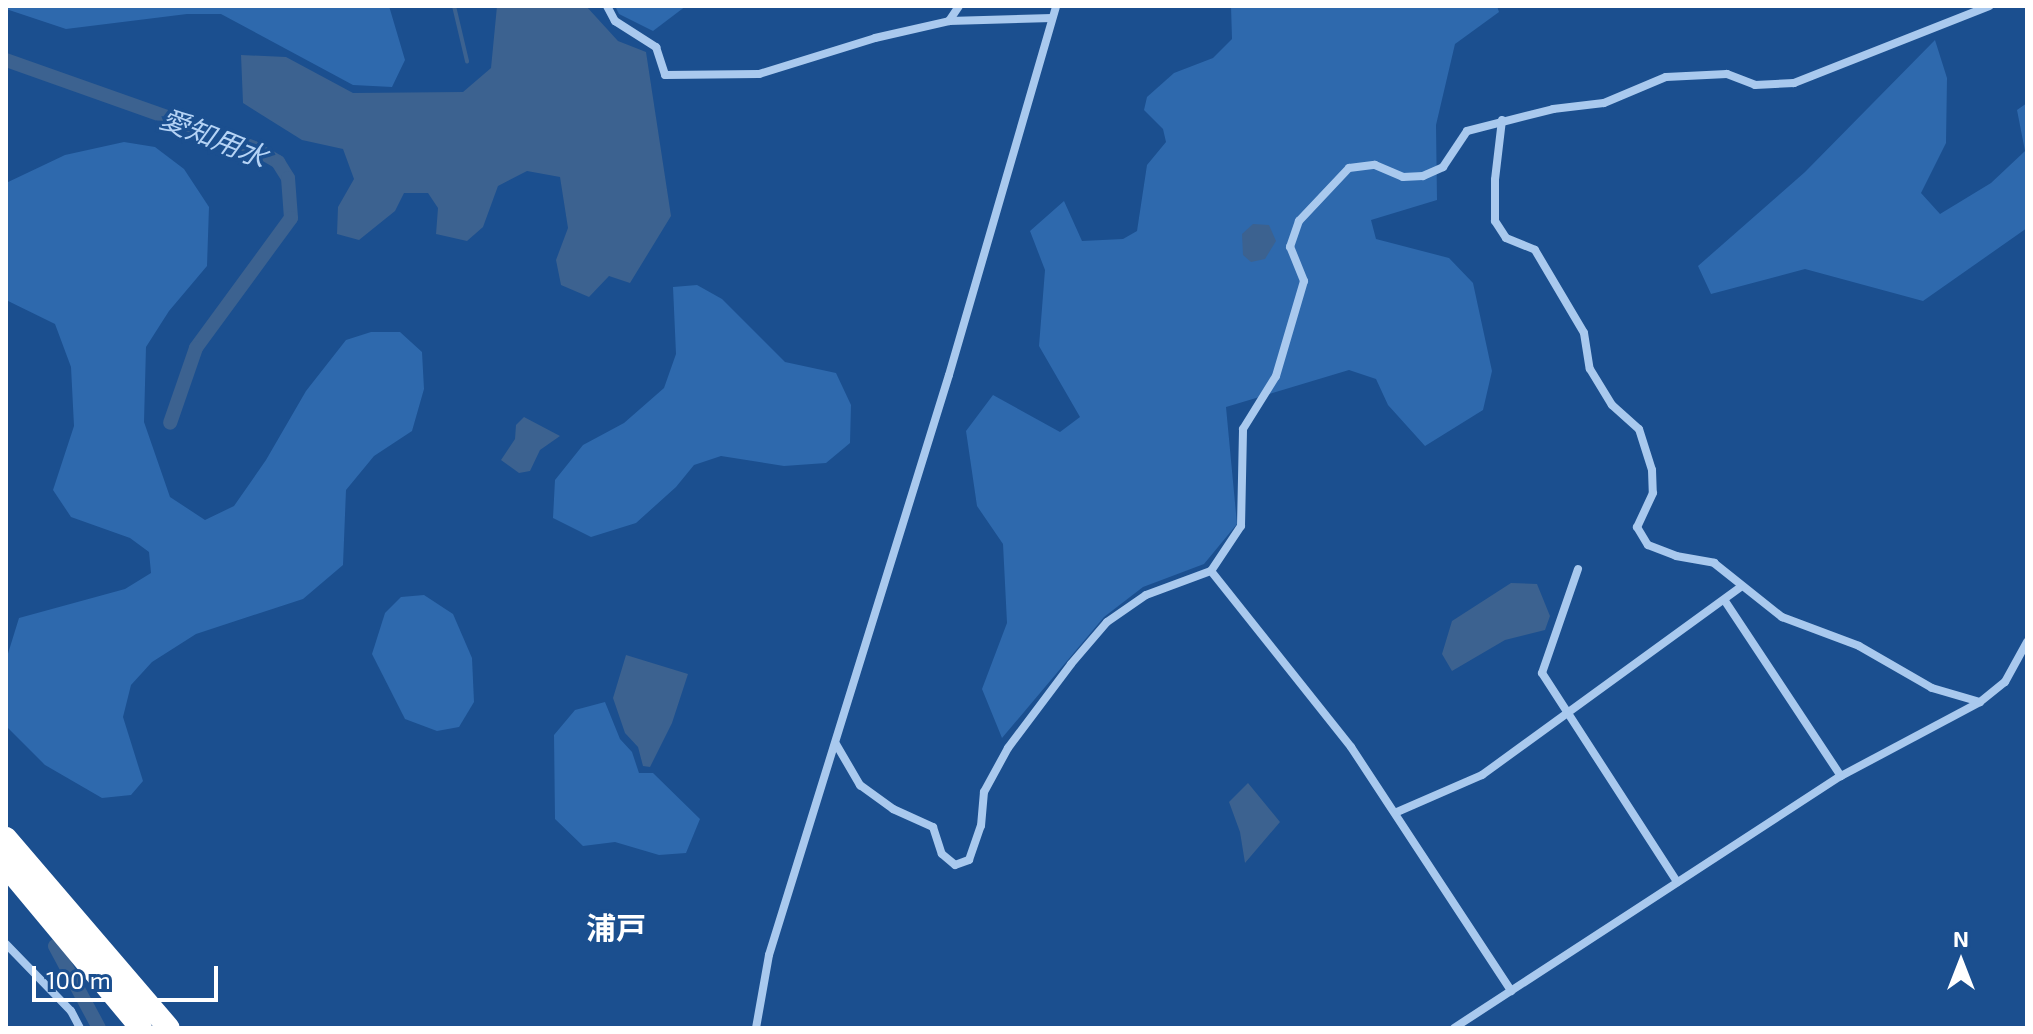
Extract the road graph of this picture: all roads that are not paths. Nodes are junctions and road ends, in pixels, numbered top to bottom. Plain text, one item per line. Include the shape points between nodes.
1 (607, 6) edge
2 (959, 6) edge
3 (1056, 6) edge
4 (1989, 6) edge
5 (1052, 18) junction
6 (949, 21) junction
7 (1502, 120) junction
8 (1578, 569) dead end
9 (1211, 571) junction
10 (1742, 586) junction
11 (1725, 601) junction
12 (2027, 642) edge
13 (1980, 702) junction
14 (1567, 714) junction
15 (836, 744) junction
16 (1841, 776) junction
17 (1397, 812) junction
18 (6, 838) edge
19 (6, 866) edge
20 (1677, 882) junction
21 (6, 944) edge
22 (1511, 991) junction
23 (80, 1028) edge
24 (141, 1028) edge
25 (169, 1028) edge
26 (756, 1028) edge
27 (1454, 1028) edge

1 - 6 street via 615,21 656,47 665,75 759,74
2 - 6 street
3 - 5 street
4 - 7 street via 1794,83 1755,85 1727,74 1666,77 1604,103
5 - 6 street
5 - 15 street
7 - 9 street via 1467,131 1443,167 1423,176 1403,177 1375,165 1349,168 1299,221 1290,247 1304,281 1276,376 1243,429 1241,526
7 - 10 street via 1495,221 1506,238 1535,250 1584,333 1590,369 1612,405 1639,429 1653,493 1637,527 1648,545 1714,563
8 - 14 street via 1542,673
9 - 15 street via 1146,595 1107,622 1071,664 1008,748 984,792 981,826 969,860 955,865 942,854 933,827 893,809 860,785
9 - 17 street
10 - 11 street
10 - 13 street via 1782,617 1859,646 1932,688
11 - 14 street
11 - 16 street
12 - 13 street via 2005,682
13 - 16 street
14 - 17 street via 1482,775
14 - 20 street
15 - 26 street via 769,955
16 - 20 street
17 - 22 street
18 - 25 highway
19 - 24 highway
20 - 22 street
21 - 23 street via 71,1011
22 - 27 street

